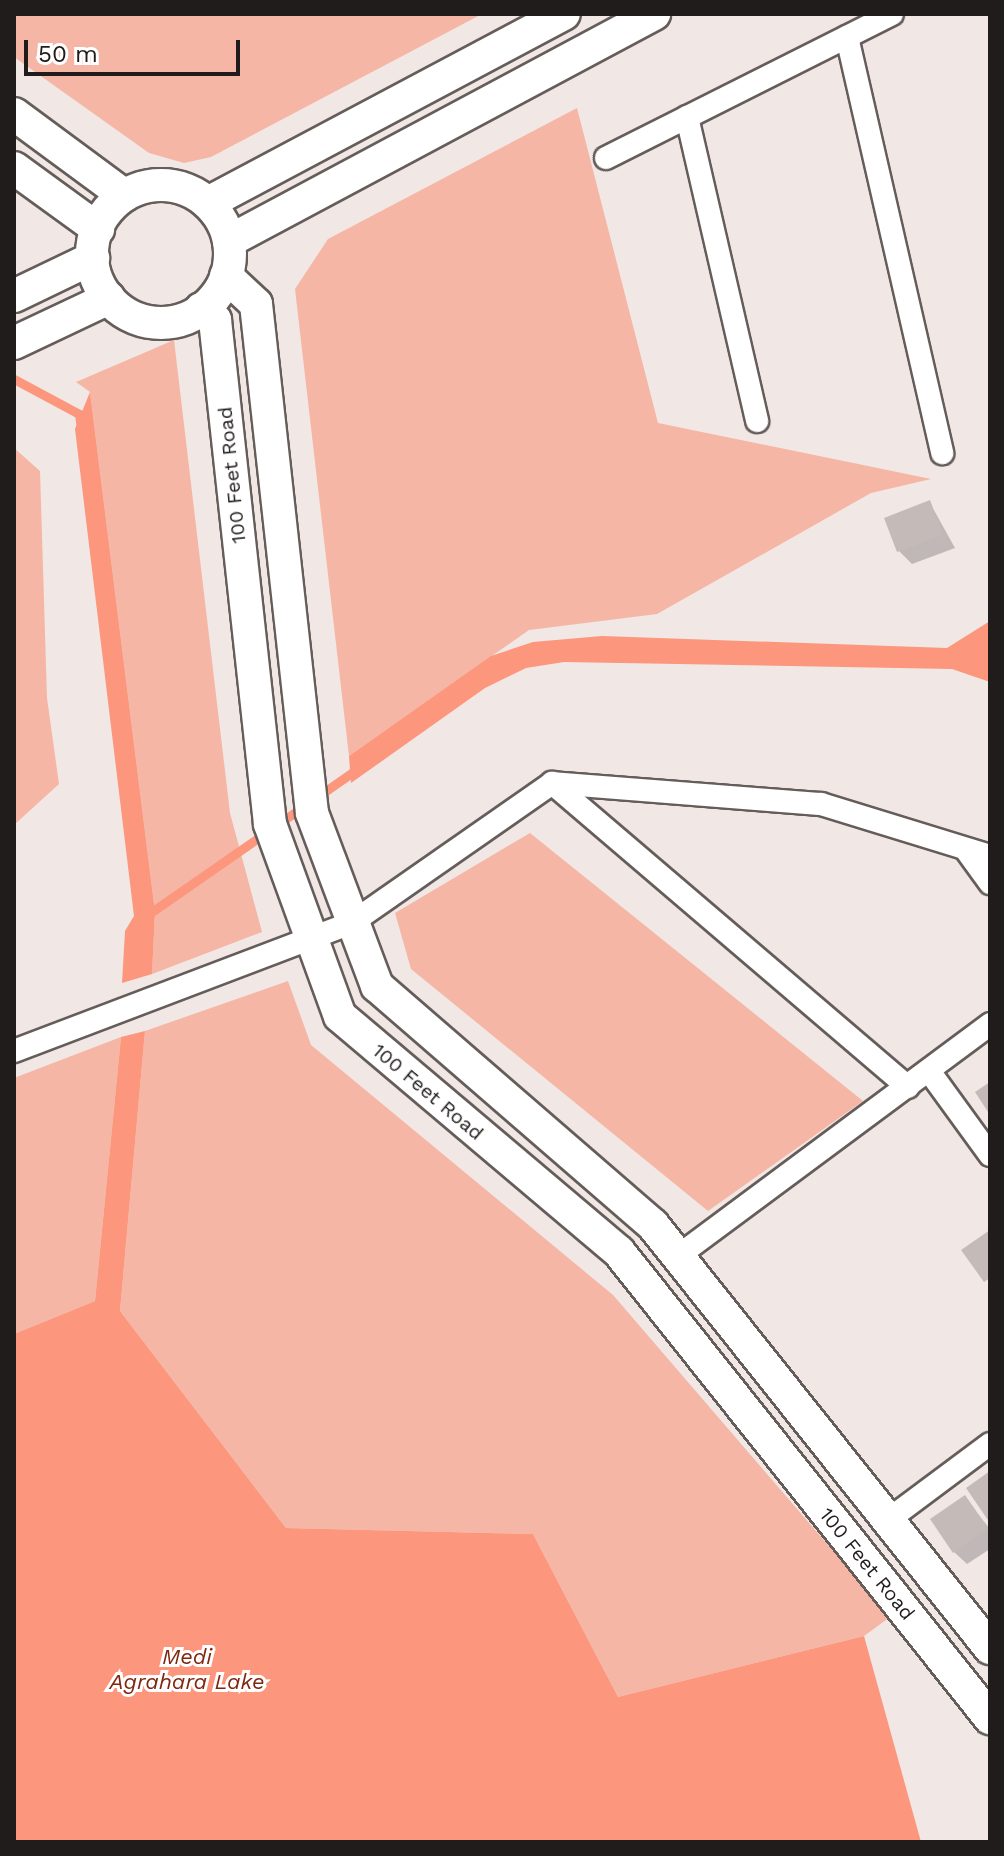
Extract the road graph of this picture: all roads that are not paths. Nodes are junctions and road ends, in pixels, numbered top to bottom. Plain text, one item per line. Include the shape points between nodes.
1 (654, 14) edge
2 (892, 14) edge
3 (553, 17) edge
4 (847, 37) junction
5 (14, 114) edge
6 (687, 117) junction
7 (606, 158) dead end
8 (14, 168) edge
9 (124, 195) junction
10 (208, 203) junction
11 (229, 241) junction
12 (95, 244) junction
13 (226, 276) junction
14 (14, 296) edge
15 (109, 298) junction
16 (201, 309) junction
17 (14, 343) edge
18 (757, 421) dead end
19 (942, 453) dead end
20 (552, 783) junction
21 (966, 850) junction
22 (990, 856) edge
23 (990, 883) edge
24 (353, 922) junction
25 (312, 937) junction
26 (990, 1024) edge
27 (14, 1051) edge
28 (929, 1071) junction
29 (908, 1087) junction
30 (990, 1155) edge
31 (678, 1256) junction
32 (990, 1444) edge
33 (888, 1520) junction
34 (990, 1648) edge
35 (990, 1718) edge

1 - 11 main road
2 - 4 street
3 - 10 main road
4 - 6 street
4 - 19 street
5 - 9 main road
6 - 7 street
6 - 18 street
8 - 12 main road
9 - 10 main road via 171,186
9 - 12 main road
10 - 11 main road
11 - 13 main road
12 - 14 main road via 53,277
12 - 15 main road
13 - 16 main road
13 - 24 main road via 256,304 306,753 324,846
15 - 16 main road via 128,315 162,323
15 - 17 main road
16 - 25 main road, 100 Feet Road via 215,320 270,824
20 - 21 street via 821,804
20 - 24 street
20 - 29 street
21 - 22 street
21 - 23 street
24 - 25 street
24 - 31 main road via 384,996 653,1225
25 - 27 street
25 - 35 main road, 100 Feet Road via 347,1024 619,1252
26 - 28 street
28 - 29 street
28 - 30 street
29 - 31 street
31 - 33 main road
32 - 33 street
33 - 34 main road

